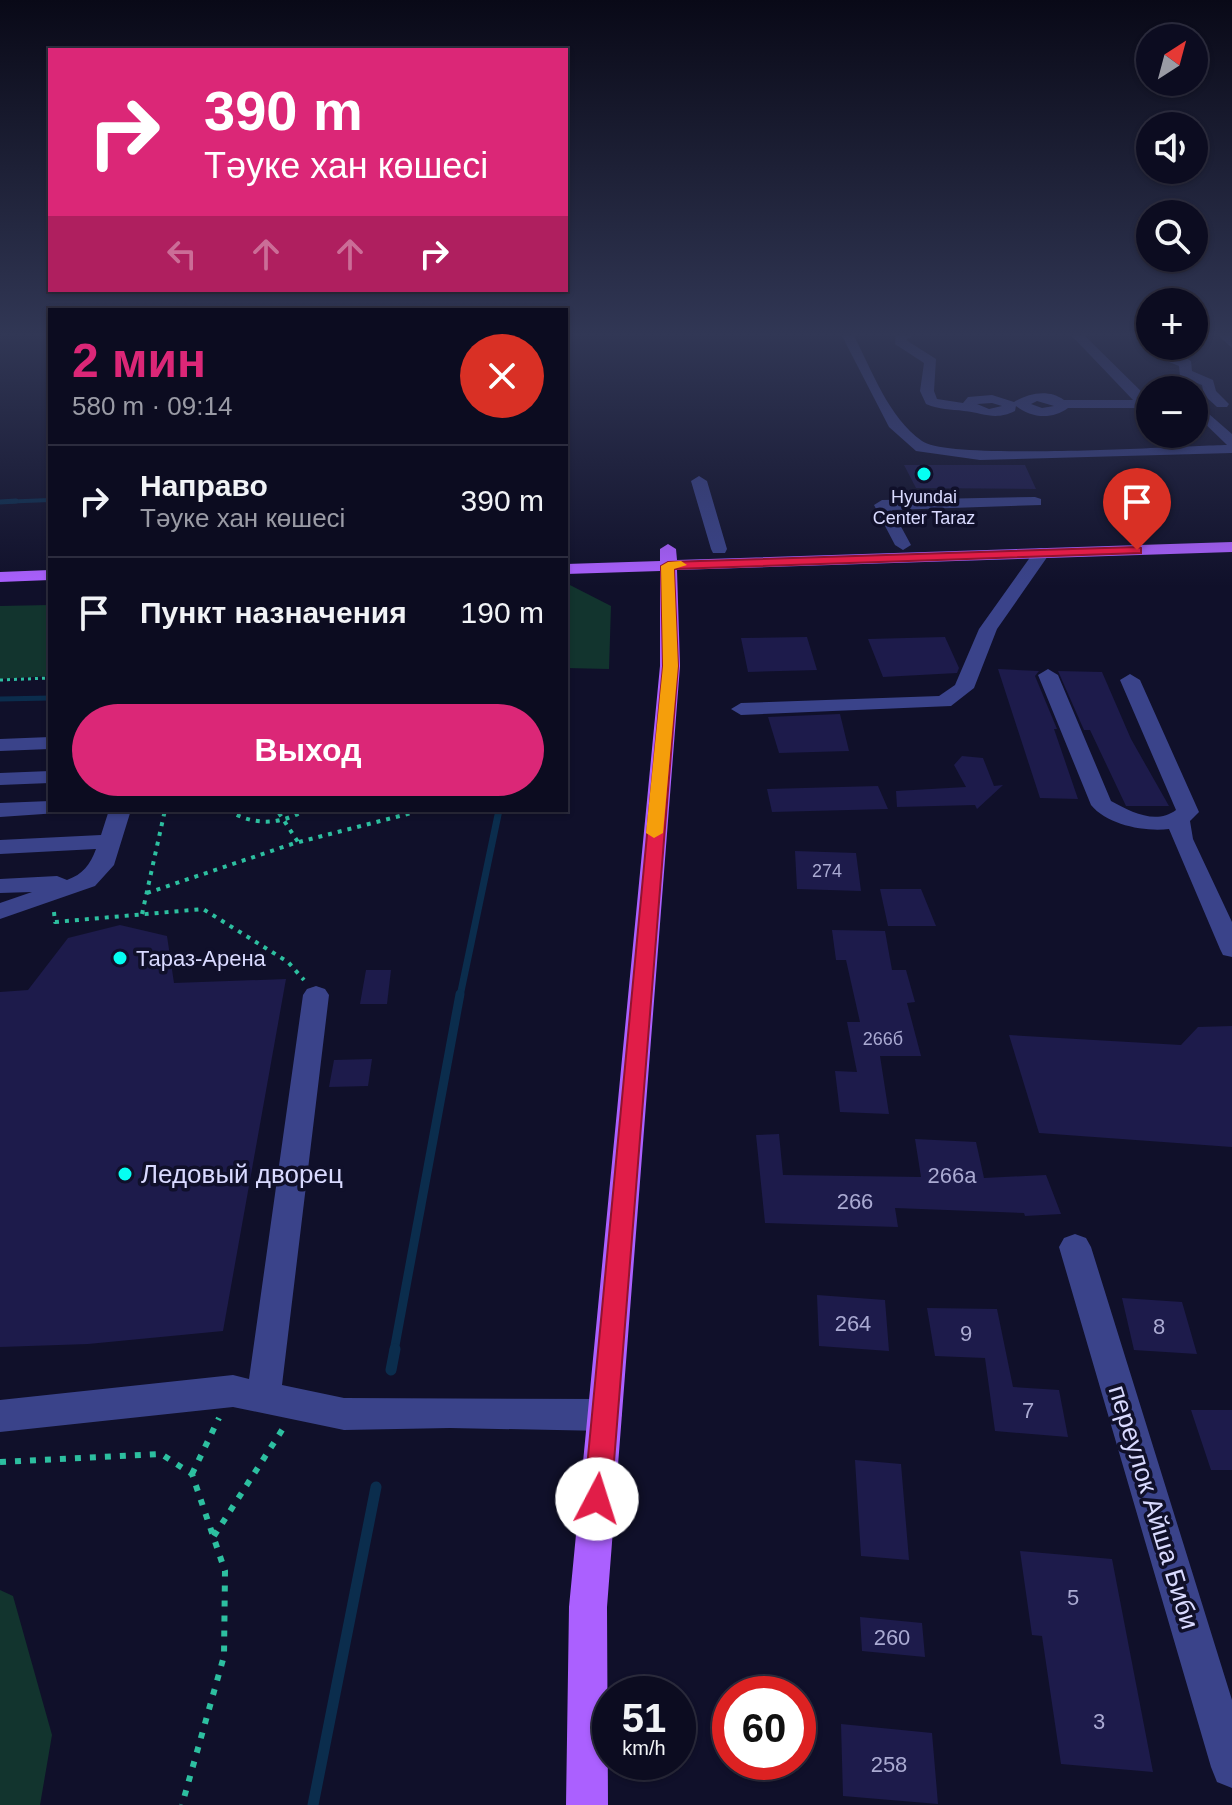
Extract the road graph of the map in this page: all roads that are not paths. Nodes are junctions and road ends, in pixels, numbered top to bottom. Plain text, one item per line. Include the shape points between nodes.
1 (891, 418) edge
2 (1208, 419) edge
3 (1232, 442) edge
4 (1232, 449) edge
5 (699, 481) dead end
6 (1035, 502) dead end
7 (1232, 533) edge
8 (903, 545) junction
9 (1232, 547) edge
10 (719, 549) junction
11 (575, 550) edge
12 (1042, 553) junction
13 (668, 557) junction
14 (568, 569) edge
15 (48, 575) edge
16 (0, 577) edge
17 (48, 587) edge
18 (0, 589) edge
19 (1048, 675) dead end
20 (1130, 680) dead end
21 (741, 709) dead end
22 (48, 743) edge
23 (0, 745) edge
24 (48, 777) edge
25 (0, 779) edge
26 (48, 808) edge
27 (0, 810) edge
28 (119, 812) edge
29 (1179, 821) junction
30 (110, 841) junction
31 (0, 847) edge
32 (87, 881) junction
33 (0, 886) edge
34 (0, 911) edge
35 (1232, 949) edge
36 (316, 995) road end
37 (1075, 1247) dead end
38 (248, 1394) junction
39 (605, 1415) junction
40 (0, 1416) edge
41 (1232, 1767) edge
42 (587, 1805) edge

1 - 4 street via 921,448 980,456
2 - 3 street
5 - 10 street
6 - 8 street via 882,505
7 - 8 main road
8 - 10 main road
9 - 12 main road
10 - 13 main road
11 - 13 main road
12 - 13 main road
12 - 21 street via 988,629 964,688 944,702
13 - 14 main road
13 - 39 main road via 669,680
15 - 16 main road
17 - 18 main road
19 - 29 street via 1102,805 1134,820 1160,825
20 - 29 street via 1188,812
22 - 23 street
24 - 25 street
26 - 27 street
28 - 30 street
29 - 35 street via 1182,839
30 - 31 street
30 - 32 street via 102,865
32 - 33 street
32 - 34 street
36 - 38 street
37 - 41 street, переулок Айша Биби
38 - 39 street via 344,1414
38 - 40 street
39 - 42 main road via 588,1607

